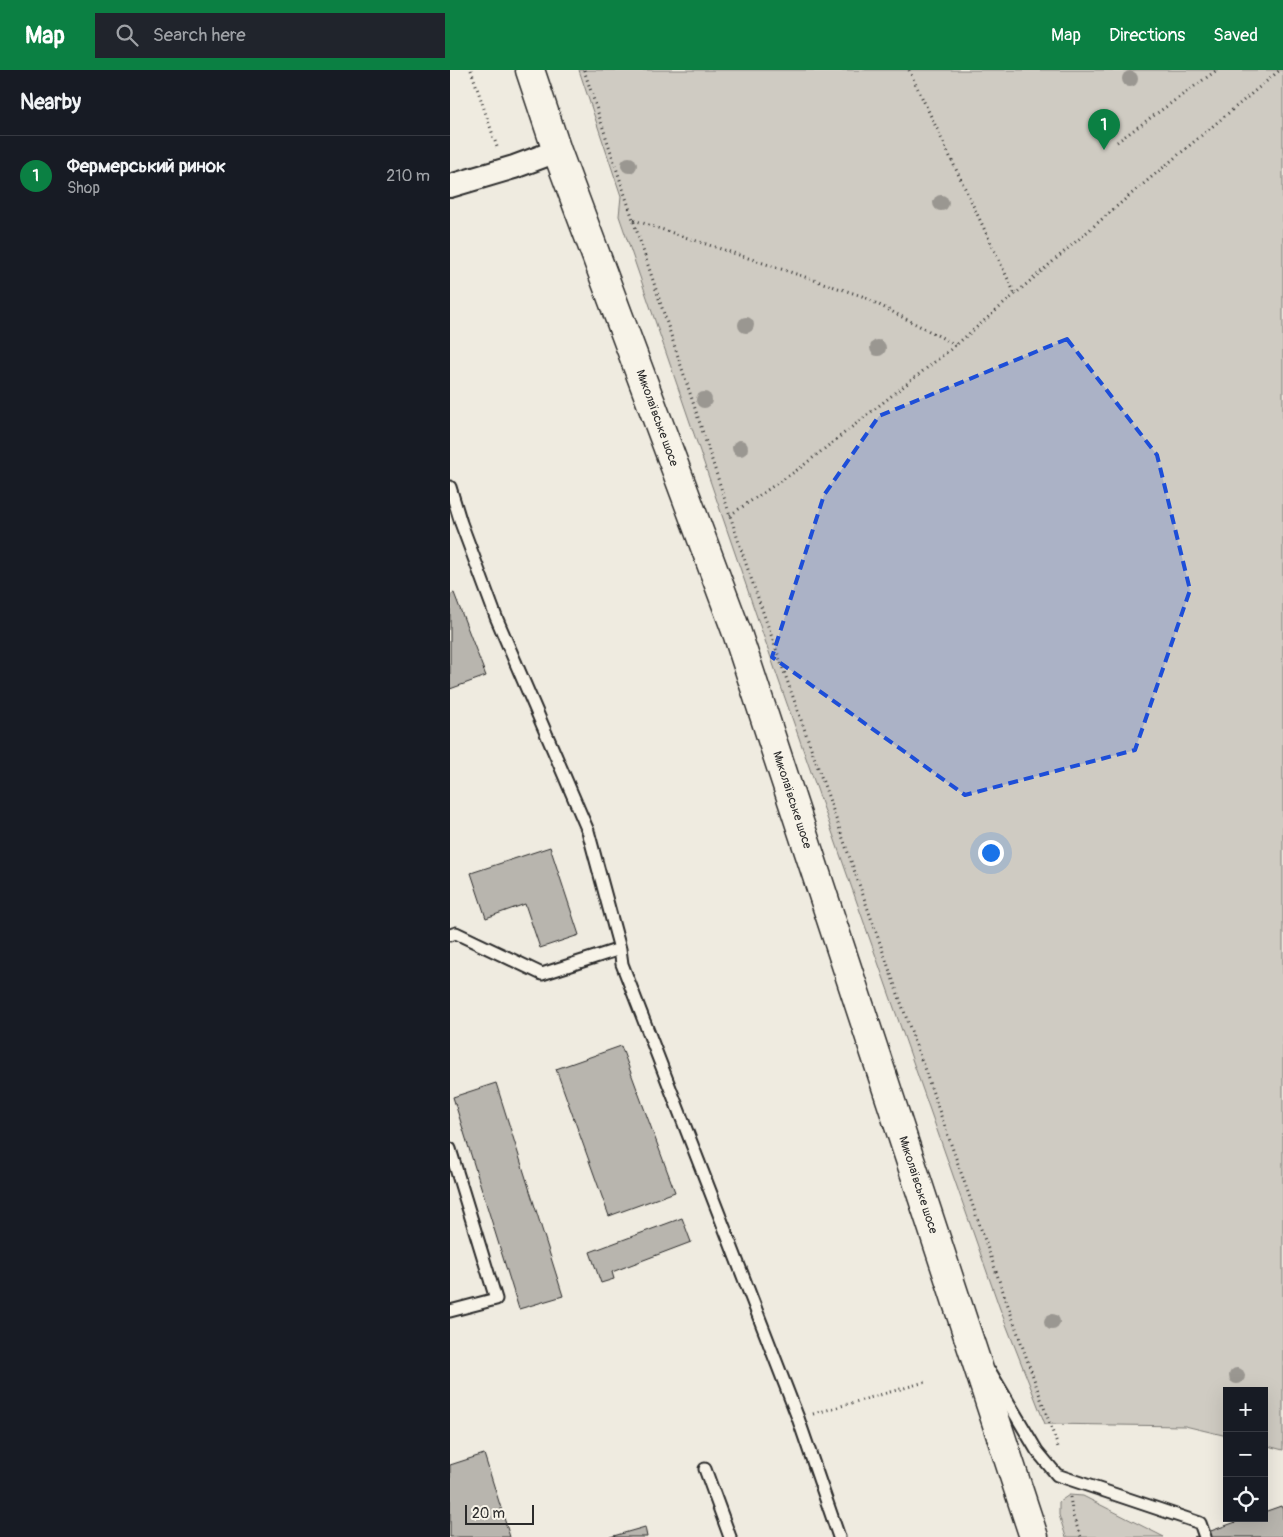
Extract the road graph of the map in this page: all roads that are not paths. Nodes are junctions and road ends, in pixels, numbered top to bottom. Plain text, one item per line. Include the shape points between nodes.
1 (530, 70) edge
2 (557, 151) junction
3 (453, 183) edge
4 (450, 487) edge
5 (450, 935) edge
6 (620, 949) junction
7 (450, 1148) edge
8 (450, 1311) edge
9 (965, 1327) junction
10 (705, 1469) dead end
11 (730, 1537) edge
12 (839, 1537) edge
13 (1034, 1537) edge
14 (1205, 1537) edge

1 - 2 main road, Миколаївське шосе
2 - 3 street via 504,170
2 - 9 main road, Миколаївське шосе via 737,634
4 - 6 lane via 496,617 588,831
5 - 6 lane via 456,933 542,974
6 - 12 lane via 626,973 798,1418
7 - 8 lane via 496,1299
9 - 13 main road, Миколаївське шосе
9 - 14 lane via 1037,1451 1058,1476 1200,1523
10 - 11 lane

